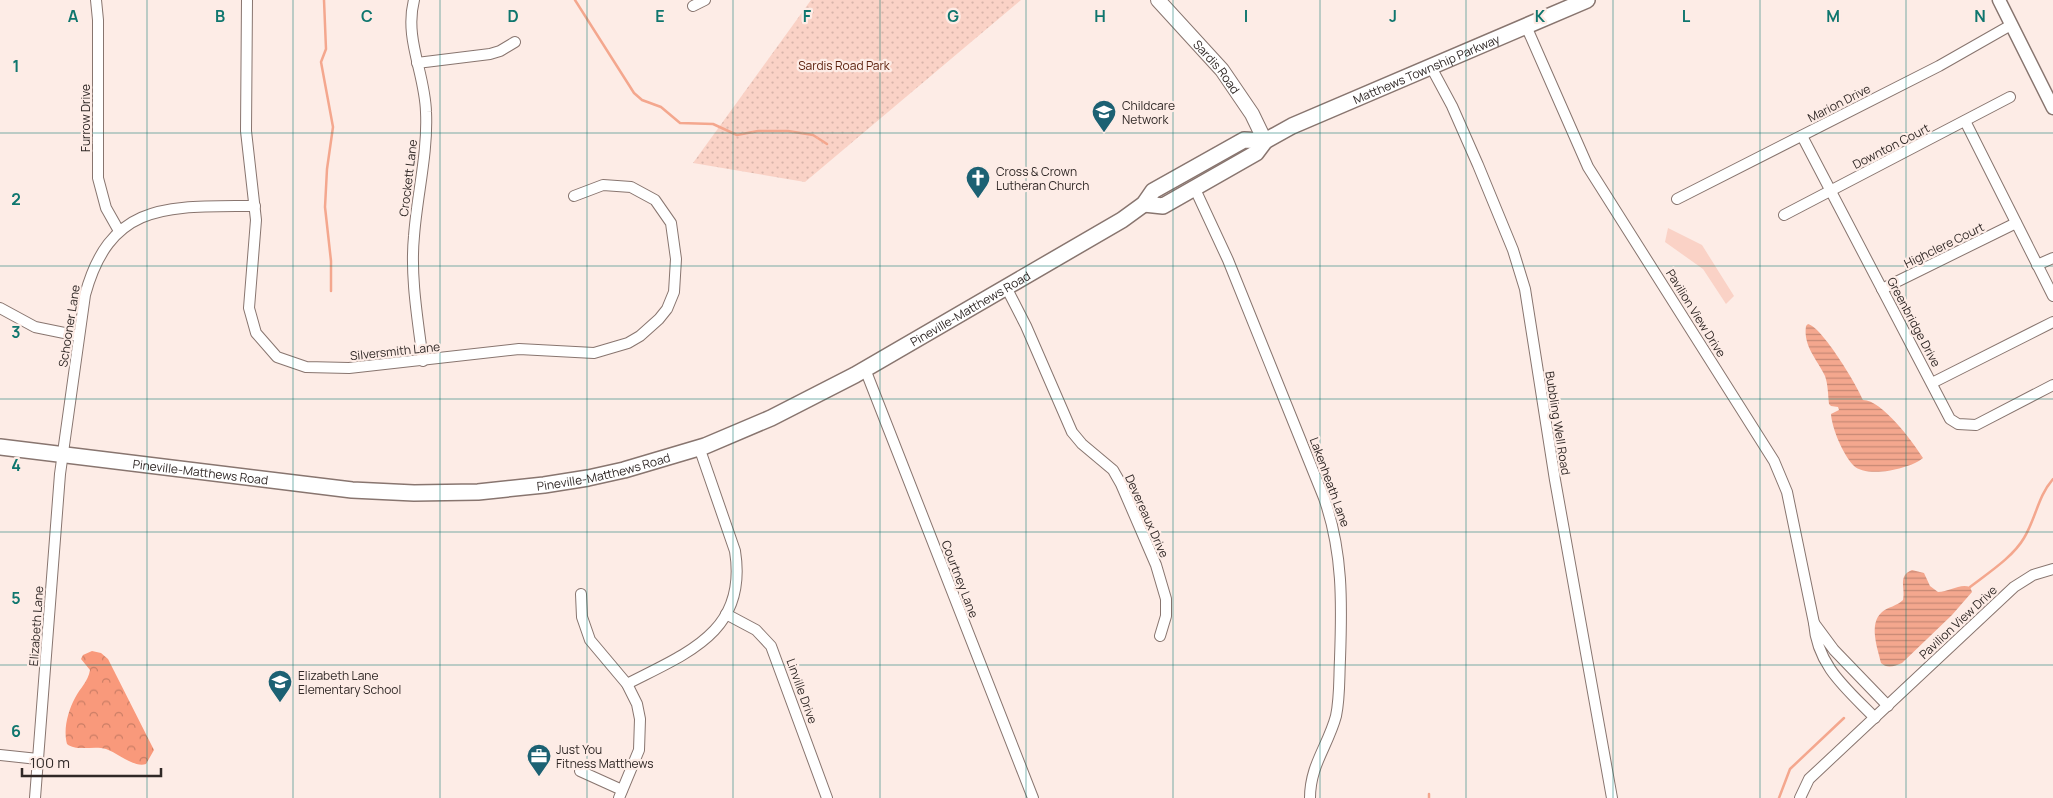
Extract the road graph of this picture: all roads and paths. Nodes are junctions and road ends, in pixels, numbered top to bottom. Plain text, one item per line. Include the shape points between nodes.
1 (96, 0) edge
2 (247, 0) edge
3 (414, 0) edge
4 (705, 0) edge
5 (1158, 0) edge
6 (1587, 0) edge
7 (1999, 0) edge
8 (693, 6) dead end
9 (1526, 26) junction
10 (2011, 26) junction
11 (515, 42) dead end
12 (417, 63) junction
13 (1431, 67) junction
14 (2010, 98) dead end
15 (2053, 108) edge
16 (1965, 121) junction
17 (1802, 136) junction
18 (1265, 141) junction
19 (1195, 189) junction
20 (1832, 191) junction
21 (574, 196) dead end
22 (1677, 199) dead end
23 (1144, 204) junction
24 (255, 206) junction
25 (1784, 215) dead end
26 (2016, 223) junction
27 (120, 231) junction
28 (2053, 258) edge
29 (2038, 265) junction
30 (1006, 287) junction
31 (1882, 289) junction
32 (2053, 296) edge
33 (0, 308) edge
34 (2053, 322) edge
35 (79, 336) junction
36 (422, 361) junction
37 (865, 369) junction
38 (1932, 383) junction
39 (2053, 385) edge
40 (0, 447) edge
41 (699, 447) junction
42 (63, 455) junction
43 (2053, 569) edge
44 (581, 594) dead end
45 (726, 614) junction
46 (1814, 623) junction
47 (1160, 636) dead end
48 (627, 684) junction
49 (1888, 706) junction
50 (1875, 718) junction
51 (0, 755) edge
52 (38, 759) junction
53 (580, 771) dead end
54 (620, 794) edge
55 (35, 798) edge
56 (827, 798) edge
57 (1033, 798) edge
58 (1310, 798) edge
59 (1612, 798) edge
60 (1800, 798) edge

1 - 27 street, Furrow Drive via 98,178 106,208
2 - 24 street, Silversmith Lane via 246,131
3 - 12 street, Crockett Lane via 410,26
4 - 8 street
5 - 18 main road, Sardis Road via 1222,70 1248,108
6 - 9 main road, Matthews Township Parkway
7 - 10 street
9 - 13 main road, Matthews Township Parkway
9 - 46 street, Pavilion View Drive via 1588,167 1774,461 1787,492
10 - 15 street
10 - 17 street, Marion Drive
11 - 12 street via 490,54
12 - 36 street, Crockett Lane via 426,114 413,252
13 - 18 main road, Matthews Township Parkway via 1292,126
13 - 59 street, Bubbling Well Road via 1478,165 1522,280
14 - 16 street, Downton Court
16 - 20 street, Downton Court
16 - 26 street
17 - 20 street, Greenbridge Drive
17 - 22 street, Marion Drive
18 - 19 main road via 1256,153
18 - 23 main road, Pineville-Matthews Road via 1244,140 1153,191
19 - 23 main road via 1163,206
19 - 58 street, Lakenheath Lane via 1232,269 1336,533 1342,599 1338,702 1332,730 1313,770
20 - 25 street, Downton Court
20 - 31 street, Greenbridge Drive
21 - 36 street, Silversmith Lane via 598,186 616,184 640,190 661,206 673,232 676,275 671,301 659,319 640,336 604,351 584,354 520,349
23 - 30 main road, Pineville-Matthews Road
24 - 27 street, Schooner Lane via 170,208 146,215
24 - 36 street, Silversmith Lane via 256,239 249,308 256,333 269,350 292,364 316,368 370,367
26 - 29 street
26 - 31 street, Highclere Court
27 - 35 street, Schooner Lane via 103,250 91,272
28 - 29 street
29 - 32 street
30 - 37 main road, Pineville-Matthews Road
30 - 47 street, Devereaux Drive via 1072,432 1113,470 1121,484 1156,565 1166,599 1166,616
31 - 38 street, Greenbridge Drive
33 - 35 street via 35,327
34 - 38 street
35 - 42 street, Schooner Lane
37 - 41 main road, Pineville-Matthews Road via 771,418
37 - 57 street, Courtney Lane
38 - 39 street, Greenbridge Drive via 1950,419 1966,426 1976,425
40 - 42 main road, Pineville-Matthews Road
41 - 42 main road, Pineville-Matthews Road via 624,470 544,485 429,493 326,487
41 - 45 street via 735,551 735,591
42 - 52 street, Elizabeth Lane
43 - 49 street, Pavilion View Drive via 2021,581
44 - 48 street via 582,617 590,640
45 - 48 street via 712,634 695,648
45 - 56 street, Linville Drive via 756,630 771,646
46 - 49 street, Pavilion View Drive via 1834,650
46 - 50 street, Pavilion View Drive via 1818,648 1827,666
48 - 54 street via 637,704 641,736 636,759
49 - 50 street, Pavilion View Drive
50 - 60 street, Pavilion View Drive via 1809,779
51 - 52 street
52 - 55 street, Elizabeth Lane
53 - 54 street

